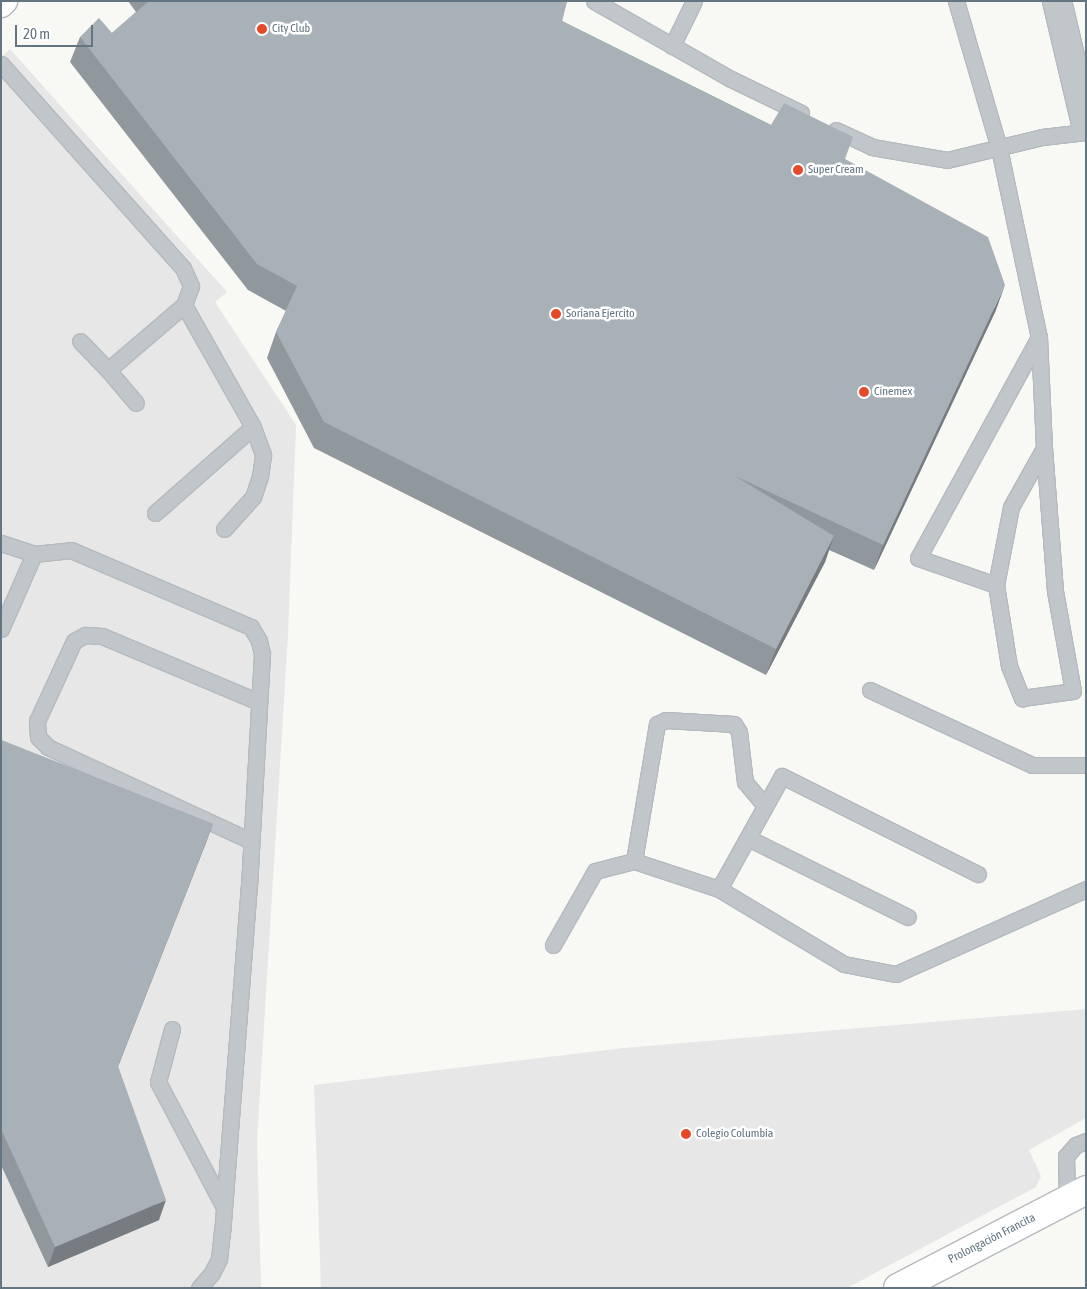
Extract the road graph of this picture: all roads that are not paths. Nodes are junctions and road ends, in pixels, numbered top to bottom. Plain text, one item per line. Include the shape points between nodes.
1 (594, 1) edge
2 (694, 1) edge
3 (956, 1) edge
4 (1057, 1) edge
5 (672, 46) junction
6 (1, 64) edge
7 (1086, 124) edge
8 (1086, 132) edge
9 (999, 148) junction
10 (184, 305) junction
11 (1039, 337) junction
12 (80, 341) dead end
13 (108, 370) junction
14 (136, 403) dead end
15 (253, 427) junction
16 (1044, 448) junction
17 (155, 513) dead end
18 (224, 529) dead end
19 (1, 543) edge
20 (34, 554) junction
21 (996, 586) junction
22 (1, 629) edge
23 (870, 690) dead end
24 (1080, 691) edge
25 (259, 702) junction
26 (1086, 765) edge
27 (765, 806) junction
28 (748, 838) junction
29 (251, 841) junction
30 (634, 861) junction
31 (978, 874) dead end
32 (719, 889) junction
33 (1086, 889) edge
34 (908, 917) dead end
35 (553, 945) dead end
36 (172, 1029) dead end
37 (1086, 1141) edge
38 (1076, 1195) edge
39 (224, 1207) junction
40 (199, 1288) edge
41 (898, 1288) edge

1 - 5 lane
2 - 5 lane
3 - 9 lane
4 - 7 street
5 - 9 lane via 872,147 947,160
6 - 10 lane via 183,268 190,286
8 - 9 lane via 1042,137
9 - 11 lane
10 - 13 lane
10 - 15 lane
11 - 16 lane
11 - 21 lane via 918,558
12 - 13 lane
13 - 14 lane
15 - 17 lane
15 - 18 lane via 263,455 260,476 253,497
16 - 21 lane via 1011,507
16 - 24 lane via 1055,591
19 - 20 lane
20 - 22 lane
20 - 25 lane via 71,550 251,627 262,654
21 - 24 lane via 1009,666 1022,698
23 - 26 lane via 1032,765
25 - 29 lane
25 - 29 lane via 102,636 85,636 74,641 37,721 38,737 48,747
27 - 28 lane
27 - 30 lane via 745,782 739,732 734,724 666,720 657,724
27 - 31 lane via 782,776
28 - 32 lane
28 - 34 lane
29 - 39 lane
30 - 32 lane
30 - 35 lane via 595,871
32 - 33 lane via 844,964 896,974
36 - 39 lane via 158,1082
37 - 38 lane via 1076,1145 1066,1156
38 - 41 main road, Prolongación Francita
39 - 40 lane via 218,1259 212,1273

